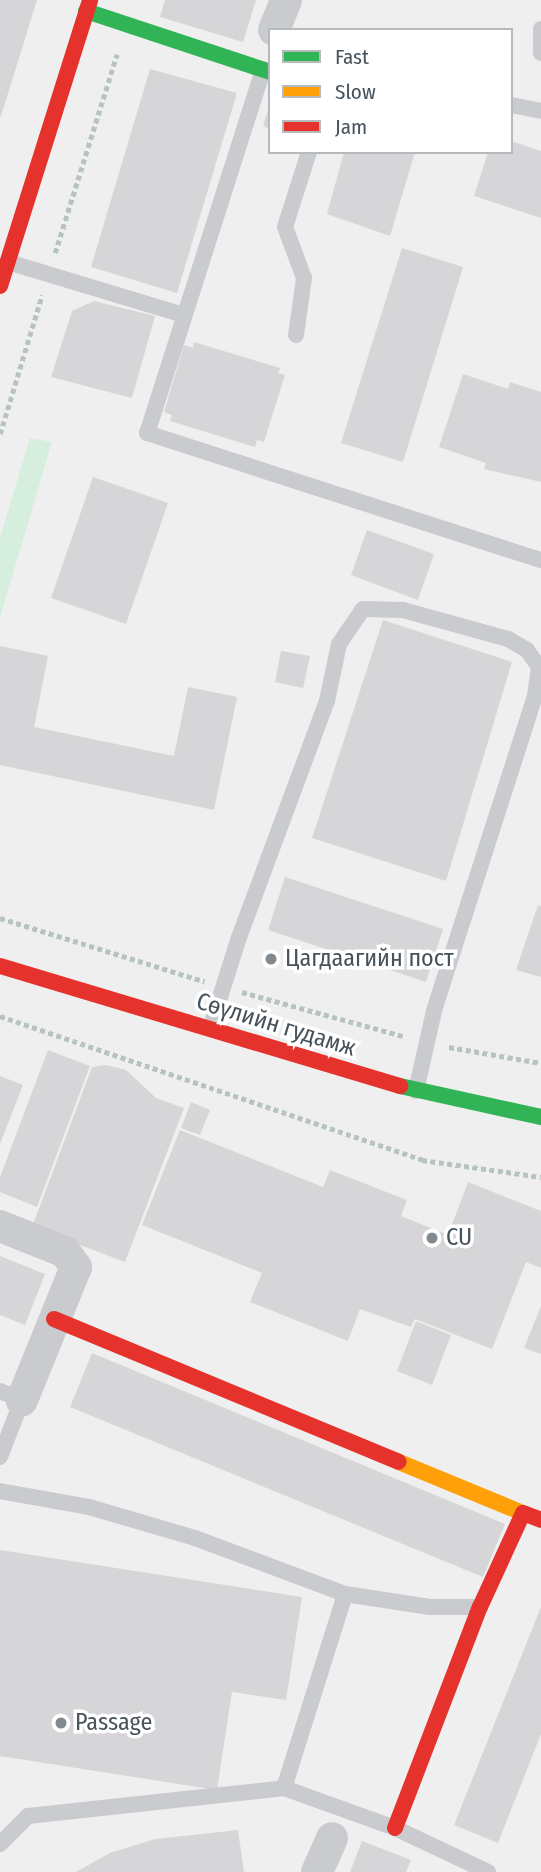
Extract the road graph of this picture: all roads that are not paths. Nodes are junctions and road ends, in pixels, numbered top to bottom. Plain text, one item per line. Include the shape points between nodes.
1 (286, 0) edge
2 (88, 5) edge
3 (275, 28) edge
4 (541, 29) edge
5 (541, 53) edge
6 (267, 62) edge
7 (513, 105) edge
8 (541, 111) edge
9 (308, 154) edge
10 (7, 262) junction
11 (0, 286) edge
12 (183, 315) junction
13 (296, 335) dead end
14 (541, 560) edge
15 (0, 966) edge
16 (210, 1030) junction
17 (416, 1091) junction
18 (541, 1117) edge
19 (0, 1226) edge
20 (54, 1319) junction
21 (11, 1395) edge
22 (0, 1457) edge
23 (0, 1491) edge
24 (523, 1513) junction
25 (541, 1520) edge
26 (345, 1594) junction
27 (480, 1607) junction
28 (284, 1788) junction
29 (395, 1828) junction
30 (332, 1838) dead end
31 (0, 1844) edge
32 (317, 1872) edge
33 (488, 1872) edge

1 - 3 street
2 - 6 street via 126,23
2 - 10 street
4 - 5 lane
6 - 12 lane
7 - 8 lane
9 - 13 lane via 285,227 304,278
10 - 11 street
10 - 12 lane
12 - 14 lane via 147,433
15 - 16 street, Сөүлийн гудамж
16 - 17 street, Сөүлийн гудамж
16 - 17 lane via 327,701 340,644 363,608 402,610 508,639 527,650 539,667 535,696 434,1011
17 - 18 street, Сөүлийн гудамж
19 - 20 street via 65,1252 74,1260 76,1267
20 - 21 street
20 - 24 street
21 - 22 lane
23 - 26 lane via 89,1507 195,1538
24 - 25 street
24 - 27 street
26 - 27 lane via 429,1607
26 - 28 lane
27 - 29 street
28 - 29 lane
28 - 31 lane via 28,1816
29 - 33 lane
30 - 32 street

